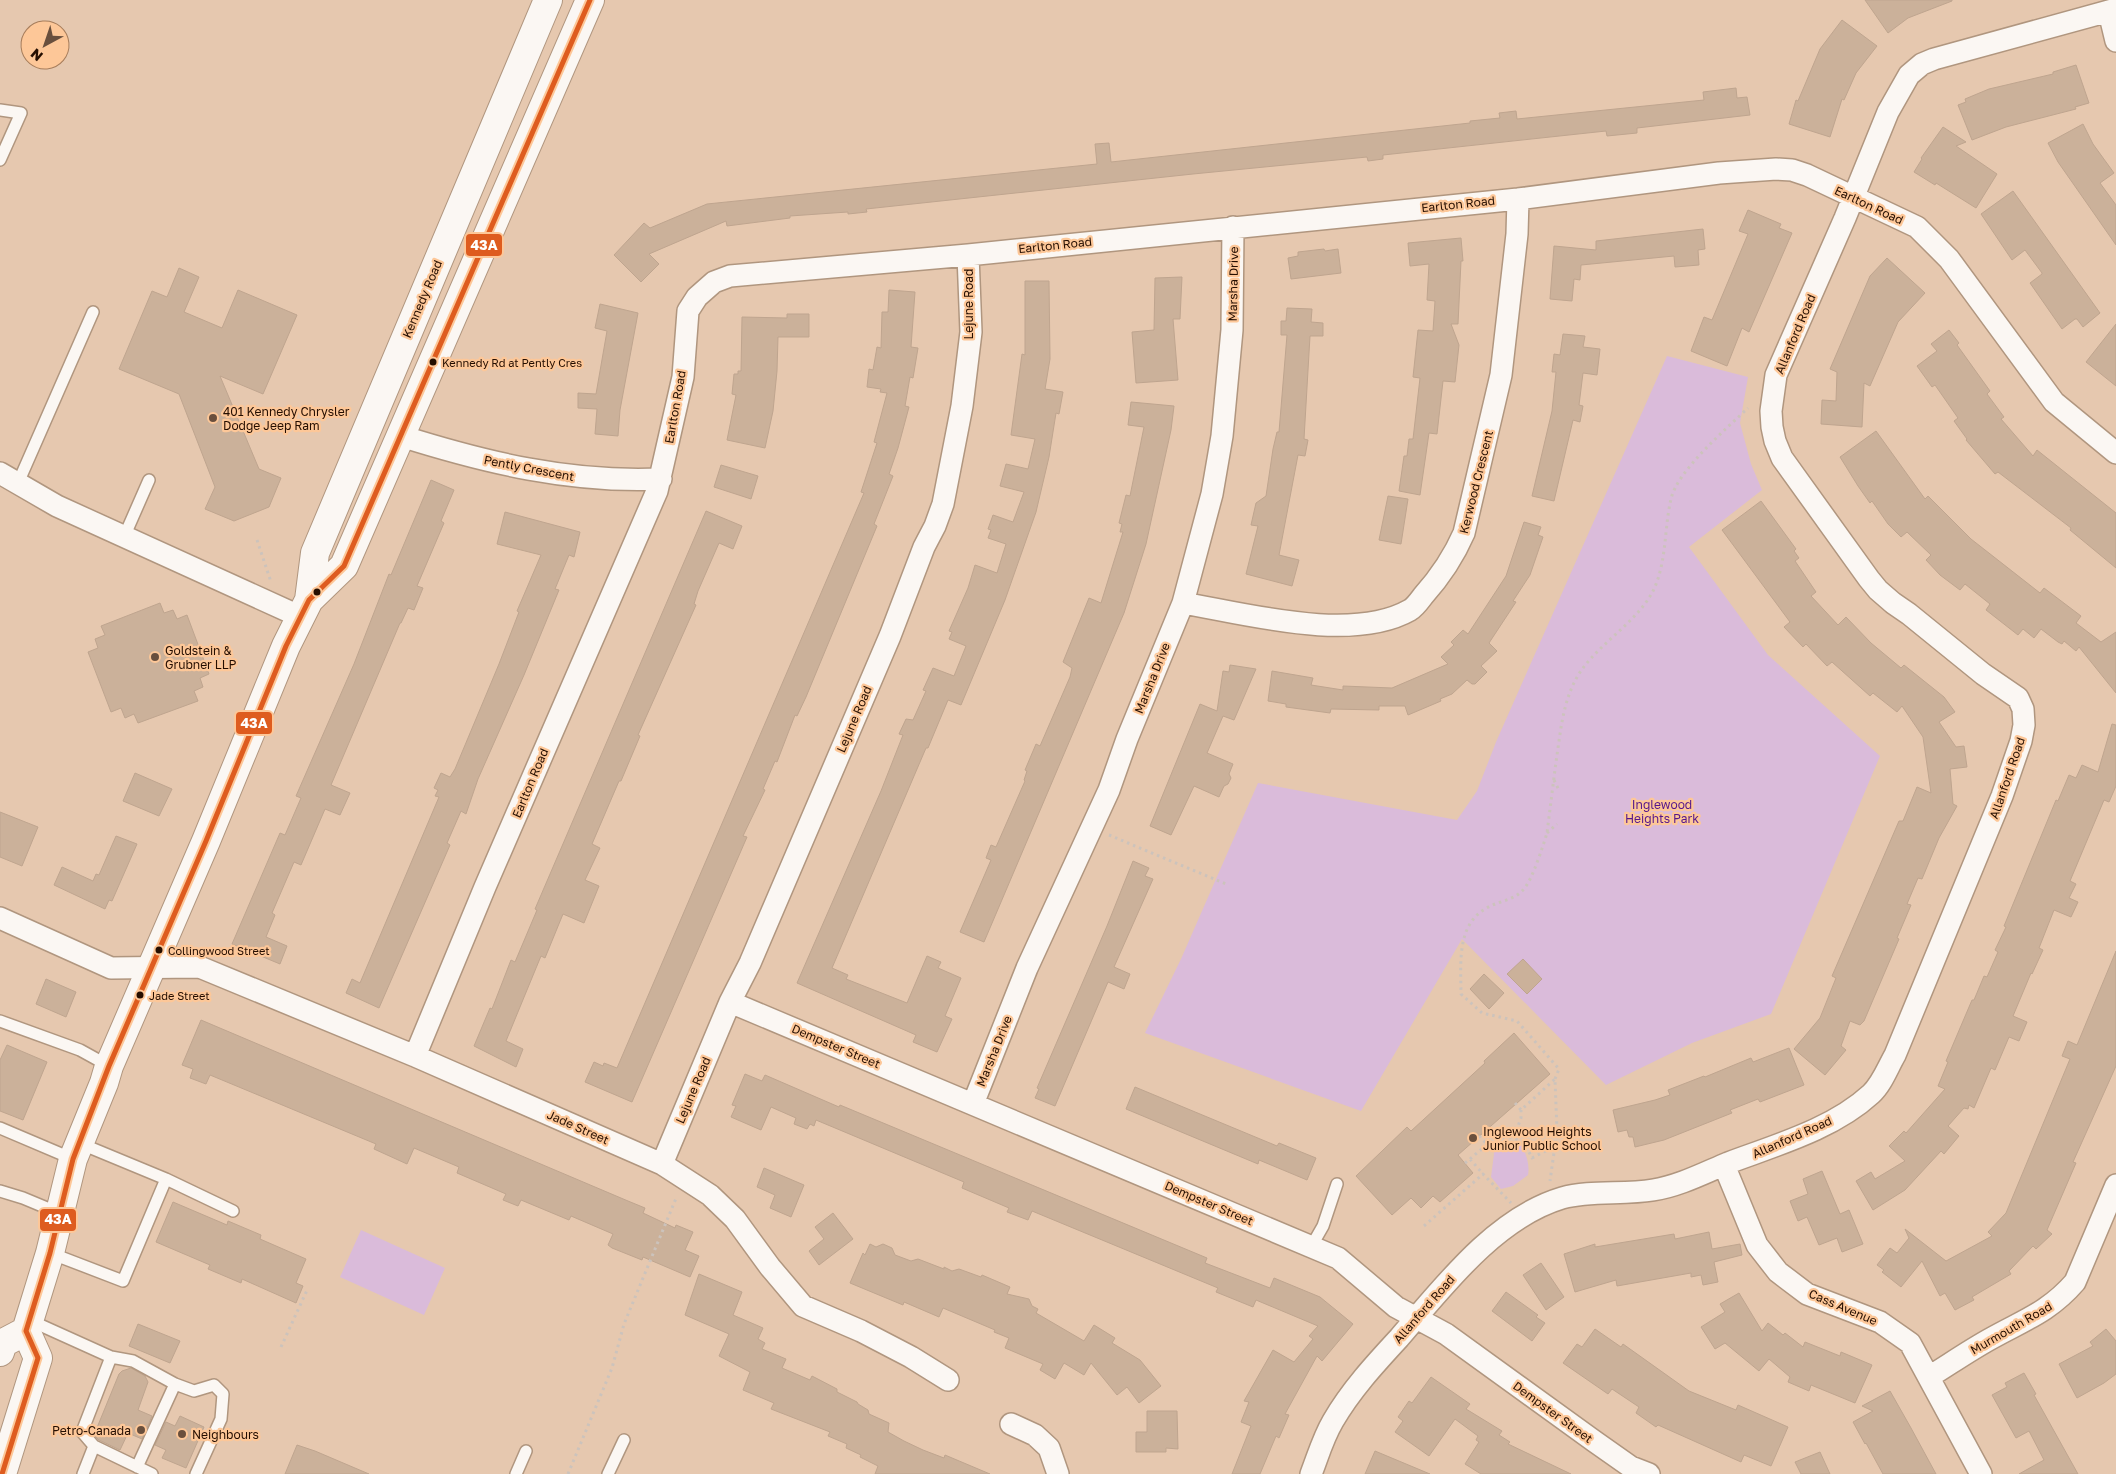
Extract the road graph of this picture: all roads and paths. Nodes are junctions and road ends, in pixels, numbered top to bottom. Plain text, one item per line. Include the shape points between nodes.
1 (548, 0) edge
2 (590, 0) edge
3 (2112, 11) edge
4 (2116, 41) edge
5 (0, 110) edge
6 (0, 160) edge
7 (1852, 197) junction
8 (1518, 199) junction
9 (1234, 227) junction
10 (968, 254) junction
11 (93, 312) dead end
12 (1748, 408) dead end
13 (401, 436) junction
14 (2116, 453) edge
15 (9, 478) edge
16 (661, 479) junction
17 (149, 480) dead end
18 (356, 497) junction
19 (124, 537) junction
20 (257, 540) dead end
21 (271, 582) dead end
22 (1183, 603) junction
23 (305, 608) junction
24 (1554, 780) junction
25 (1559, 790) dead end
26 (1557, 824) dead end
27 (1092, 827) junction
28 (1547, 833) junction
29 (1226, 884) dead end
30 (0, 918) edge
31 (152, 967) junction
32 (730, 1002) junction
33 (0, 1021) edge
34 (415, 1056) junction
35 (109, 1066) junction
36 (1555, 1080) junction
37 (1515, 1103) dead end
38 (973, 1104) junction
39 (1521, 1110) junction
40 (0, 1128) edge
41 (1479, 1136) dead end
42 (1514, 1137) junction
43 (1487, 1144) junction
44 (1555, 1146) junction
45 (76, 1151) junction
46 (1470, 1159) junction
47 (1465, 1163) dead end
48 (662, 1164) junction
49 (1724, 1165) junction
50 (1483, 1174) junction
51 (684, 1178) junction
52 (166, 1179) junction
53 (1550, 1182) dead end
54 (1337, 1184) dead end
55 (2116, 1185) edge
56 (0, 1191) edge
57 (233, 1211) dead end
58 (59, 1213) junction
59 (1520, 1218) junction
60 (1424, 1226) dead end
61 (1311, 1247) junction
62 (50, 1253) junction
63 (308, 1288) dead end
64 (1417, 1316) junction
65 (27, 1325) junction
66 (281, 1347) dead end
67 (0, 1352) edge
68 (110, 1357) junction
69 (1929, 1377) junction
70 (948, 1380) dead end
71 (175, 1384) junction
72 (1011, 1424) dead end
73 (624, 1440) dead end
74 (94, 1446) junction
75 (526, 1451) dead end
76 (137, 1467) junction
77 (7, 1470) edge
78 (83, 1474) edge
79 (152, 1474) edge
80 (196, 1474) edge
81 (516, 1474) edge
82 (568, 1474) edge
83 (608, 1474) edge
84 (1058, 1474) edge
85 (1311, 1474) edge
86 (1648, 1474) edge
87 (1981, 1474) edge

1 - 18 main road, Kennedy Road
2 - 13 main road, Kennedy Road
3 - 4 street
3 - 7 street, Allanford Road via 1922,64 1909,75 1898,92
5 - 6 lane via 21,113
7 - 8 street, Earlton Road via 1792,170 1776,169 1719,173
7 - 14 street, Earlton Road via 1917,227 1932,240 2054,402
7 - 49 street, Allanford Road via 1776,375 1771,411 1775,441 1782,458 1878,590 2018,698 2024,725 1987,835 1895,1055 1874,1092 1859,1105 1808,1132
8 - 9 street, Earlton Road
8 - 22 street, Kerwood Crescent via 1501,376 1464,533 1437,580 1412,609 1379,622 1361,625 1310,624
9 - 10 street, Earlton Road
9 - 22 street, Marsha Drive via 1232,330 1222,436 1212,494
10 - 16 street, Earlton Road via 730,276 714,282 697,296 688,311 683,376
10 - 32 street, Lejune Road via 971,332 962,406 943,504 890,636
11 - 15 lane
12 - 24 path via 1691,465 1676,485 1671,499 1664,559 1654,589 1640,609 1584,667 1570,689 1562,718
13 - 16 street, Pently Crescent via 460,454 543,472 614,480
13 - 18 main road, Kennedy Road
15 - 19 street via 57,506
16 - 34 street, Earlton Road
17 - 19 lane
18 - 23 main road, Kennedy Road via 344,566
19 - 23 street
20 - 21 path
22 - 27 street, Marsha Drive
23 - 31 main road, Kennedy Road via 286,646
24 - 25 path
24 - 28 path
26 - 28 path
27 - 29 path
27 - 38 street, Marsha Drive via 1027,968
28 - 36 path via 1524,889 1514,897 1484,909 1468,926 1461,949 1461,994 1482,1013 1518,1021 1559,1069
30 - 31 street via 111,968
31 - 34 street, Jade Street via 197,967
31 - 35 main road, Kennedy Road
32 - 38 street, Dempster Street
32 - 48 street, Lejune Road
33 - 35 lane via 80,1050
34 - 48 street, Jade Street
35 - 45 main road, Kennedy Road
36 - 39 path
36 - 44 path
37 - 39 path
38 - 61 street, Dempster Street
39 - 42 path
40 - 45 lane
41 - 43 path
42 - 43 path
42 - 44 path via 1528,1148 1532,1158
43 - 46 path
44 - 53 path
45 - 52 lane
45 - 58 main road, Kennedy Road
46 - 47 path
46 - 50 path
48 - 51 street, Jade Street
49 - 59 street, Allanford Road via 1654,1190 1562,1198
49 - 69 street, Cass Avenue via 1757,1245 1778,1272 1807,1294 1880,1322 1910,1344
50 - 59 path
50 - 60 path
51 - 70 street, Jade Street via 710,1195 735,1219 803,1306 861,1331
51 - 82 path via 624,1324 612,1368
52 - 57 lane
52 - 62 lane via 123,1281
54 - 61 lane via 1323,1226
55 - 69 street, Murmouth Road via 2074,1282 2064,1295 2033,1317 1993,1337
56 - 58 lane
58 - 62 main road, Kennedy Road
59 - 64 street, Allanford Road via 1473,1256
61 - 64 street, Dempster Street via 1338,1258 1396,1306
62 - 65 main road, Kennedy Road
63 - 66 path
64 - 85 street, Allanford Road via 1346,1400 1322,1442
64 - 86 street, Dempster Street via 1631,1467
65 - 67 main road via 3,1343
65 - 68 lane
65 - 77 main road via 38,1358
68 - 71 lane via 133,1361
68 - 74 lane via 82,1432
69 - 87 street, Cass Avenue
71 - 76 lane
71 - 80 lane via 194,1391 214,1385 223,1394 221,1419
72 - 84 street via 1035,1435 1049,1448
73 - 83 lane
74 - 76 lane
74 - 78 lane
75 - 81 lane
76 - 79 lane

